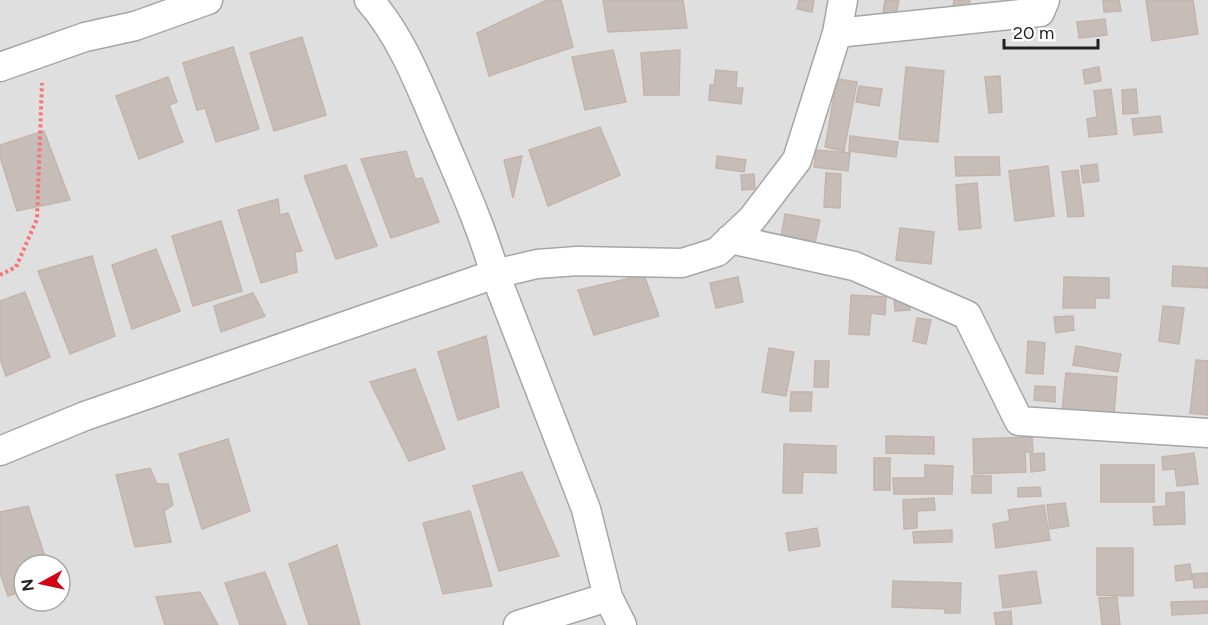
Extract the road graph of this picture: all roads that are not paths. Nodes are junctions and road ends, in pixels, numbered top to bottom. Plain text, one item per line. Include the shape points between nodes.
1 (205, 0) edge
2 (369, 0) edge
3 (843, 0) edge
4 (1044, 0) edge
5 (837, 33) junction
6 (0, 67) edge
7 (730, 239) junction
8 (495, 274) junction
9 (1208, 434) edge
10 (0, 451) edge
11 (608, 597) junction
12 (518, 625) edge
13 (622, 625) edge

1 - 6 street
2 - 8 street via 419,83 484,234
3 - 5 street
4 - 5 street via 1040,12
5 - 7 street via 797,159 752,219
7 - 8 street via 717,252 682,263 577,261 537,264
7 - 9 street via 854,266 967,315 1019,421
8 - 10 street via 85,416
8 - 11 street via 586,509
11 - 12 street
11 - 13 street

